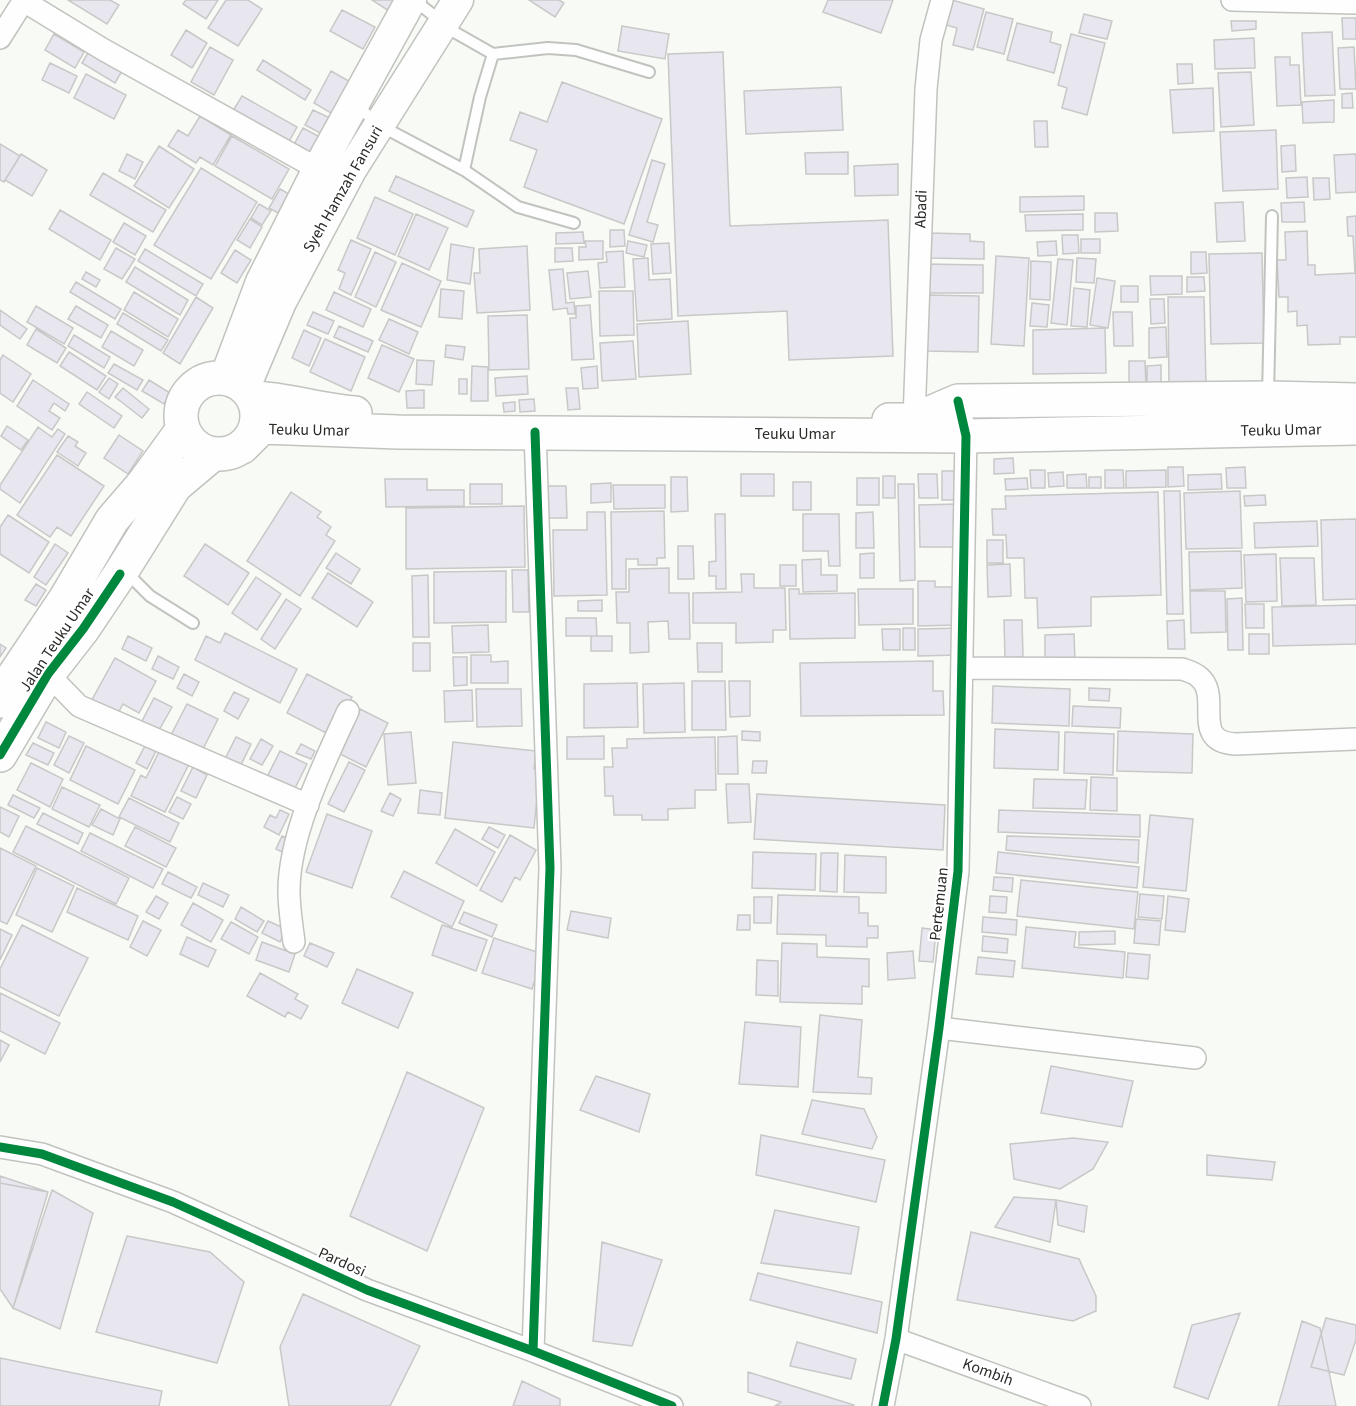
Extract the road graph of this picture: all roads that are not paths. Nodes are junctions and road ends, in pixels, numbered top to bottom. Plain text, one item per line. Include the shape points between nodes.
1 (23, 0) edge
2 (412, 0) edge
3 (942, 0) edge
4 (1232, 0) edge
5 (1345, 2) edge
6 (451, 11) edge
7 (0, 38) edge
8 (493, 54) junction
9 (649, 72) dead end
10 (353, 104) junction
11 (379, 125) junction
12 (318, 169) junction
13 (464, 170) junction
14 (1272, 216) dead end
15 (574, 223) dead end
16 (241, 388) junction
17 (1268, 398) junction
18 (1356, 400) edge
19 (958, 401) junction
20 (914, 420) junction
21 (1356, 428) edge
22 (183, 429) junction
23 (535, 432) junction
24 (966, 436) junction
25 (227, 450) junction
26 (120, 574) junction
27 (193, 623) dead end
28 (963, 668) junction
29 (48, 674) junction
30 (4, 683) edge
31 (348, 711) dead end
32 (1356, 739) edge
33 (0, 754) edge
34 (308, 805) junction
35 (294, 942) dead end
36 (939, 1028) junction
37 (1195, 1058) dead end
38 (0, 1147) edge
39 (896, 1339) junction
40 (534, 1351) junction
41 (672, 1406) edge
42 (883, 1406) edge
43 (1080, 1406) edge

1 - 7 street
1 - 12 street via 104,50
2 - 6 lane
2 - 10 main road, Syeh Hamzah Fansuri
3 - 20 street, Abadi via 931,40 926,90
4 - 5 street
6 - 8 lane via 456,33
6 - 11 main road, Syeh Hamzah Fansuri
8 - 9 lane via 548,48 570,50
8 - 13 lane
10 - 11 lane
10 - 12 main road, Syeh Hamzah Fansuri
11 - 13 lane
11 - 16 main road, Syeh Hamzah Fansuri via 281,302
12 - 16 main road, Syeh Hamzah Fansuri via 261,282
13 - 15 lane via 518,207
14 - 17 lane
16 - 20 highway via 333,411 452,418 676,419 760,414
16 - 22 highway via 206,379 189,391 181,409
16 - 25 highway, Syeh Hamzah Fansuri via 257,411 256,425 251,437
17 - 18 highway
17 - 19 highway
19 - 20 highway
19 - 24 street, Pertemuan
21 - 24 highway, Teuku Umar
22 - 25 highway via 191,443 205,452
22 - 30 highway via 112,520 66,598
23 - 24 highway, Teuku Umar
23 - 25 highway, Teuku Umar via 262,427
23 - 40 street via 550,868
24 - 28 street, Pertemuan
25 - 26 highway, Teuku Umar via 175,486
26 - 27 lane via 126,572 150,596
26 - 29 highway, Jalan Teuku Umar
28 - 32 street via 1182,669 1203,680 1211,730 1220,742
28 - 36 street, Pertemuan via 958,871
29 - 33 highway, Jalan Teuku Umar
29 - 34 street via 79,705
31 - 34 street
34 - 35 street via 295,845 289,890
36 - 37 street
36 - 39 street, Pertemuan
38 - 40 street, Pardosi via 42,1154 173,1202 367,1290
39 - 42 street, Pertemuan
39 - 43 street, Kombih
40 - 41 street, Pardosi

